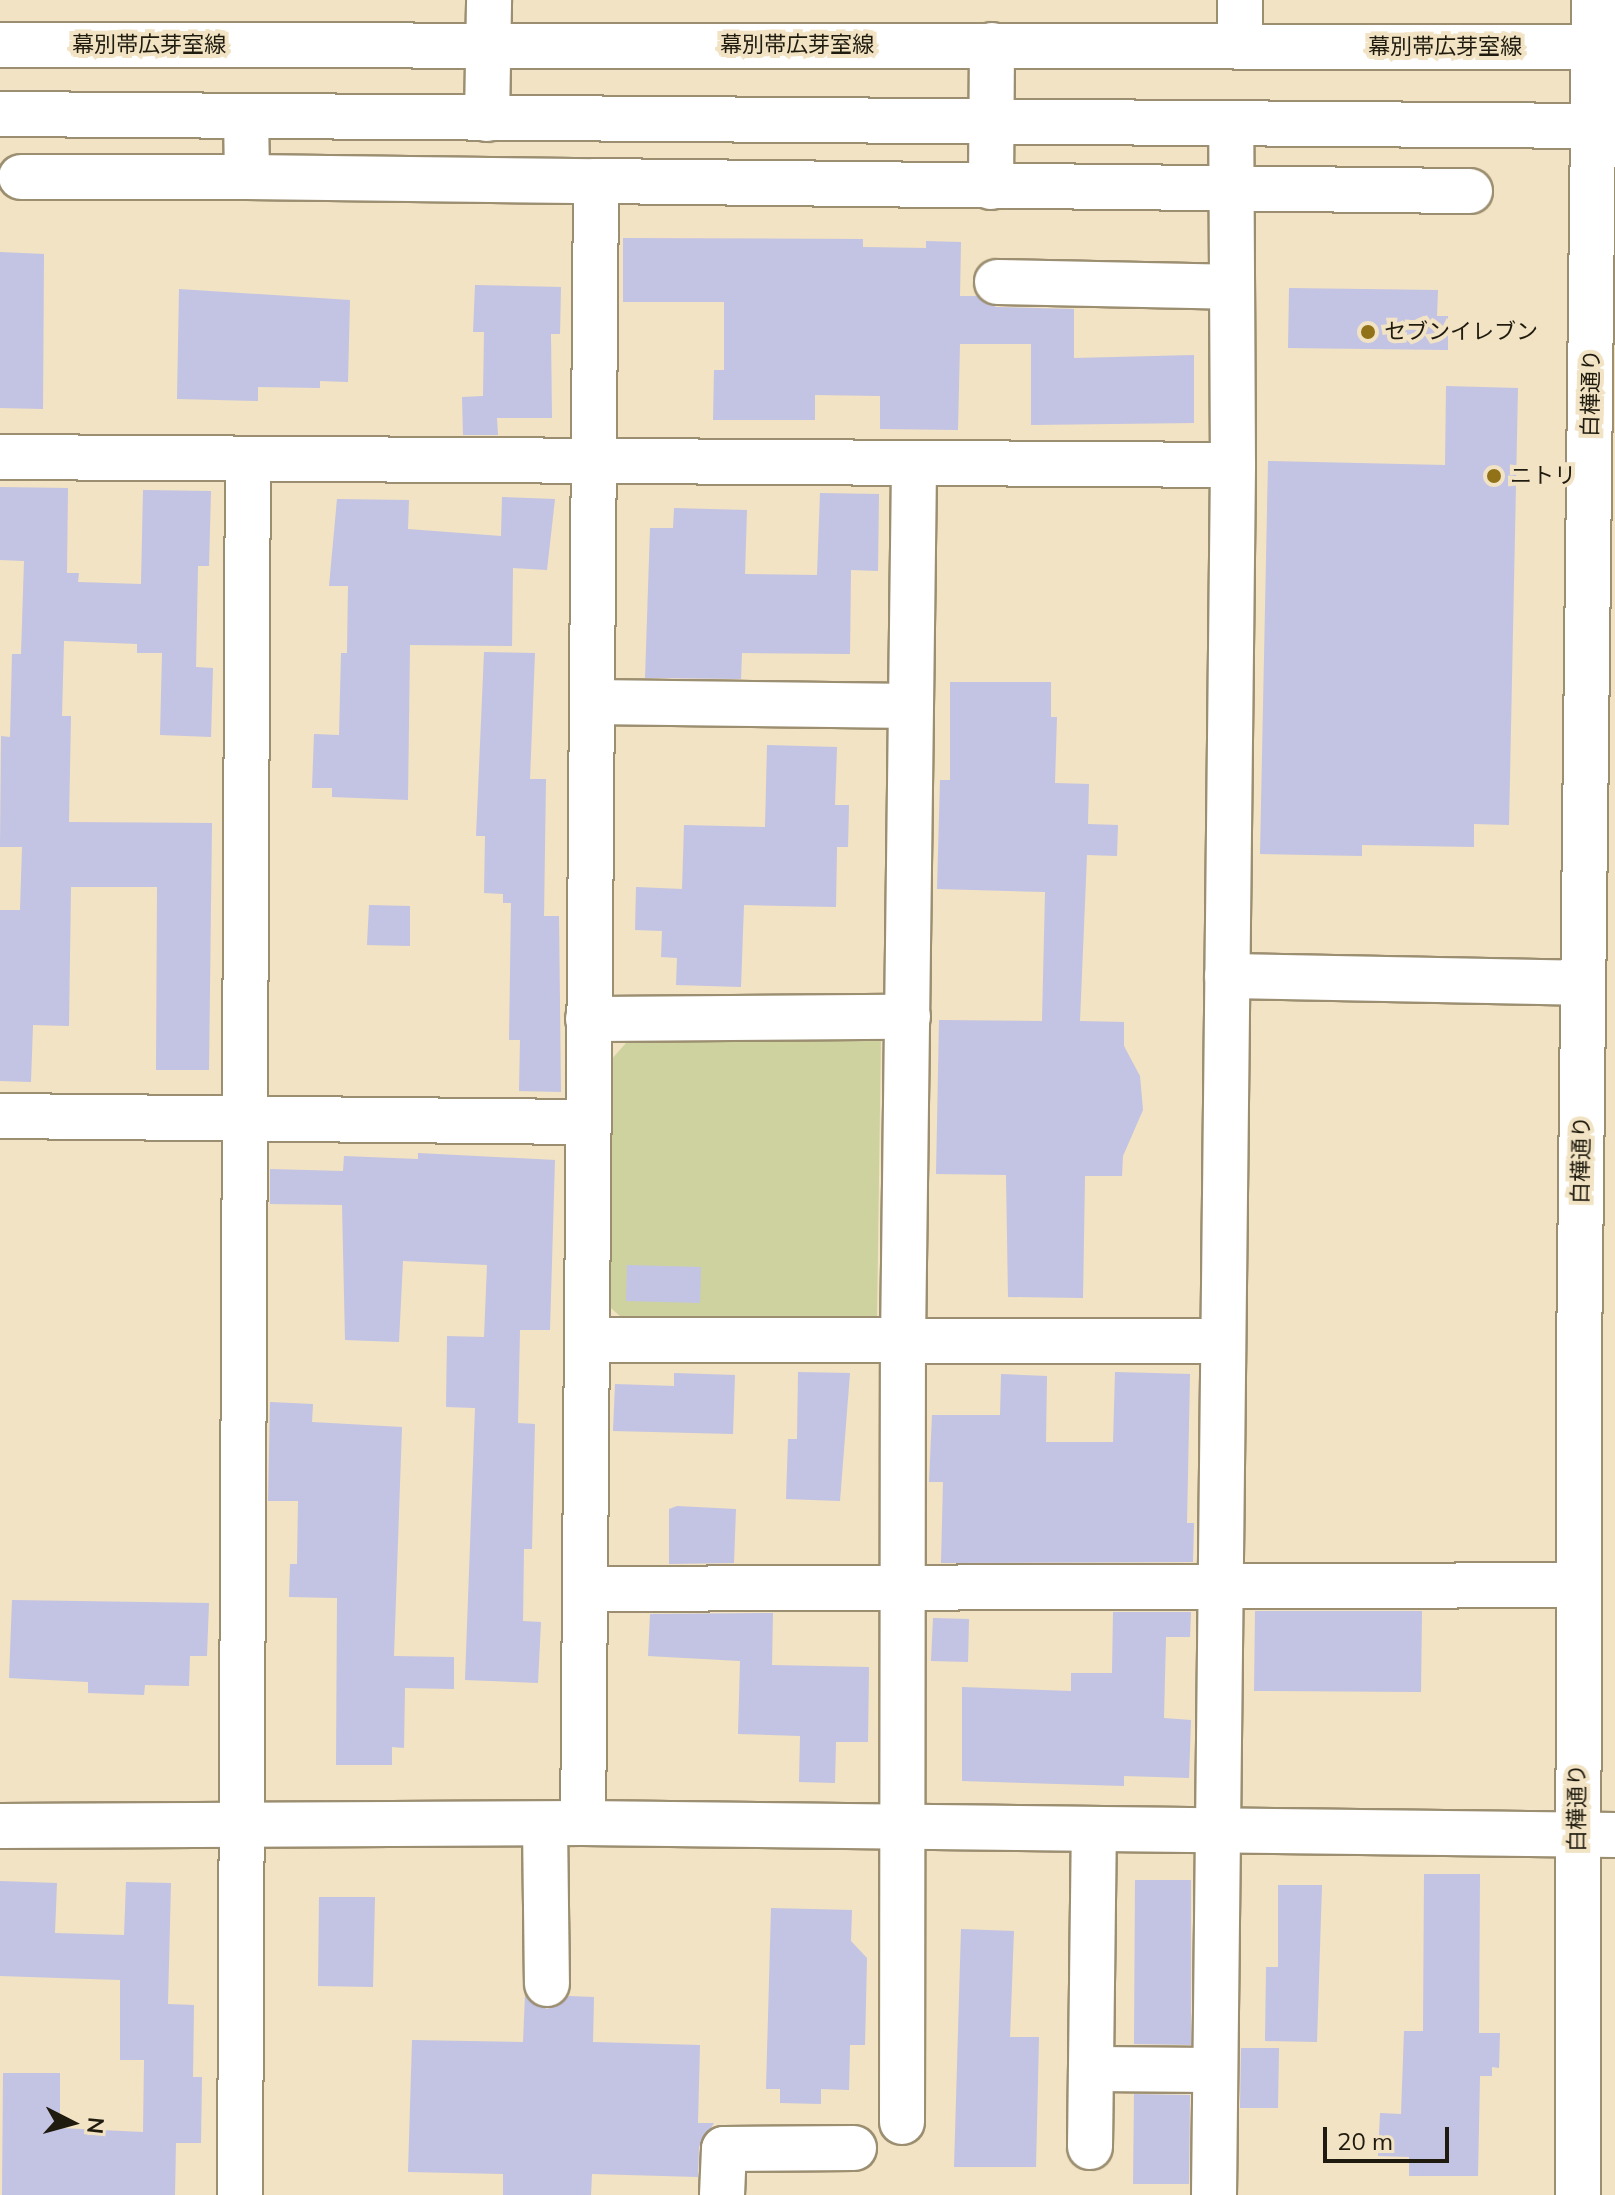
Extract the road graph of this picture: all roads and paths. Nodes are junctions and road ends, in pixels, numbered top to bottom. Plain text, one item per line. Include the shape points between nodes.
1 (489, 0) edge
2 (1240, 0) edge
3 (1594, 0) edge
4 (0, 45) edge
5 (488, 45) junction
6 (992, 45) junction
7 (1240, 46) junction
8 (1604, 48) edge
9 (0, 114) edge
10 (246, 117) junction
11 (487, 119) junction
12 (992, 122) junction
13 (1231, 123) junction
14 (1604, 126) edge
15 (21, 177) dead end
16 (247, 177) junction
17 (596, 181) junction
18 (991, 187) junction
19 (1231, 191) junction
20 (1470, 191) dead end
21 (997, 282) dead end
22 (1231, 287) junction
23 (0, 457) edge
24 (248, 462) junction
25 (596, 462) junction
26 (914, 463) junction
27 (1233, 465) junction
28 (594, 702) junction
29 (910, 706) junction
30 (1227, 976) junction
31 (1583, 983) junction
32 (908, 1017) junction
33 (588, 1019) junction
34 (0, 1116) edge
35 (248, 1119) junction
36 (587, 1122) junction
37 (587, 1340) junction
38 (1223, 1341) junction
39 (903, 1343) junction
40 (1578, 1585) junction
41 (1220, 1587) junction
42 (903, 1588) junction
43 (586, 1589) junction
44 (564, 1824) junction
45 (0, 1826) edge
46 (242, 1827) junction
47 (902, 1830) junction
48 (1094, 1830) junction
49 (1217, 1830) junction
50 (1596, 1835) edge
51 (547, 1984) dead end
52 (1091, 2069) junction
53 (1215, 2070) junction
54 (902, 2122) dead end
55 (1090, 2147) dead end
56 (854, 2148) dead end
57 (240, 2195) edge
58 (722, 2195) edge
59 (1214, 2195) edge
60 (1578, 2195) edge

1 - 5 street
2 - 7 street
3 - 8 street
4 - 5 street, 幕別帯広芽室線
5 - 6 street, 幕別帯広芽室線
5 - 11 street
6 - 7 street, 幕別帯広芽室線
6 - 12 street
7 - 8 street, 幕別帯広芽室線
8 - 14 street
9 - 10 street
10 - 11 street
10 - 16 street
11 - 12 street
12 - 13 street
12 - 18 street
13 - 14 street
13 - 19 street
14 - 31 street, 白樺通り
15 - 16 street
16 - 17 street
17 - 18 street
17 - 25 street
18 - 19 street
19 - 20 street
19 - 22 street
21 - 22 street
22 - 27 street
23 - 24 street
24 - 25 street
24 - 35 street
25 - 26 street
25 - 28 street
26 - 27 street
26 - 29 street
27 - 30 street
28 - 29 street
28 - 33 street
29 - 32 street
30 - 31 street
30 - 38 street
31 - 40 street, 白樺通り
32 - 33 street
32 - 39 street
33 - 36 street
34 - 35 street
35 - 36 street
35 - 46 street
36 - 37 street
37 - 39 street
37 - 43 street
38 - 39 street
38 - 41 street
39 - 42 street
40 - 41 street
40 - 50 street, 白樺通り
41 - 42 street
41 - 49 street
42 - 43 street
42 - 47 street
43 - 44 street
44 - 46 street
44 - 47 street
44 - 51 street
45 - 46 street
46 - 57 street
47 - 48 street
47 - 54 street
48 - 49 street
48 - 52 street
49 - 50 street
49 - 53 street
50 - 60 street, 白樺通り
52 - 53 street
52 - 55 street
53 - 59 street
56 - 58 street via 724,2149

